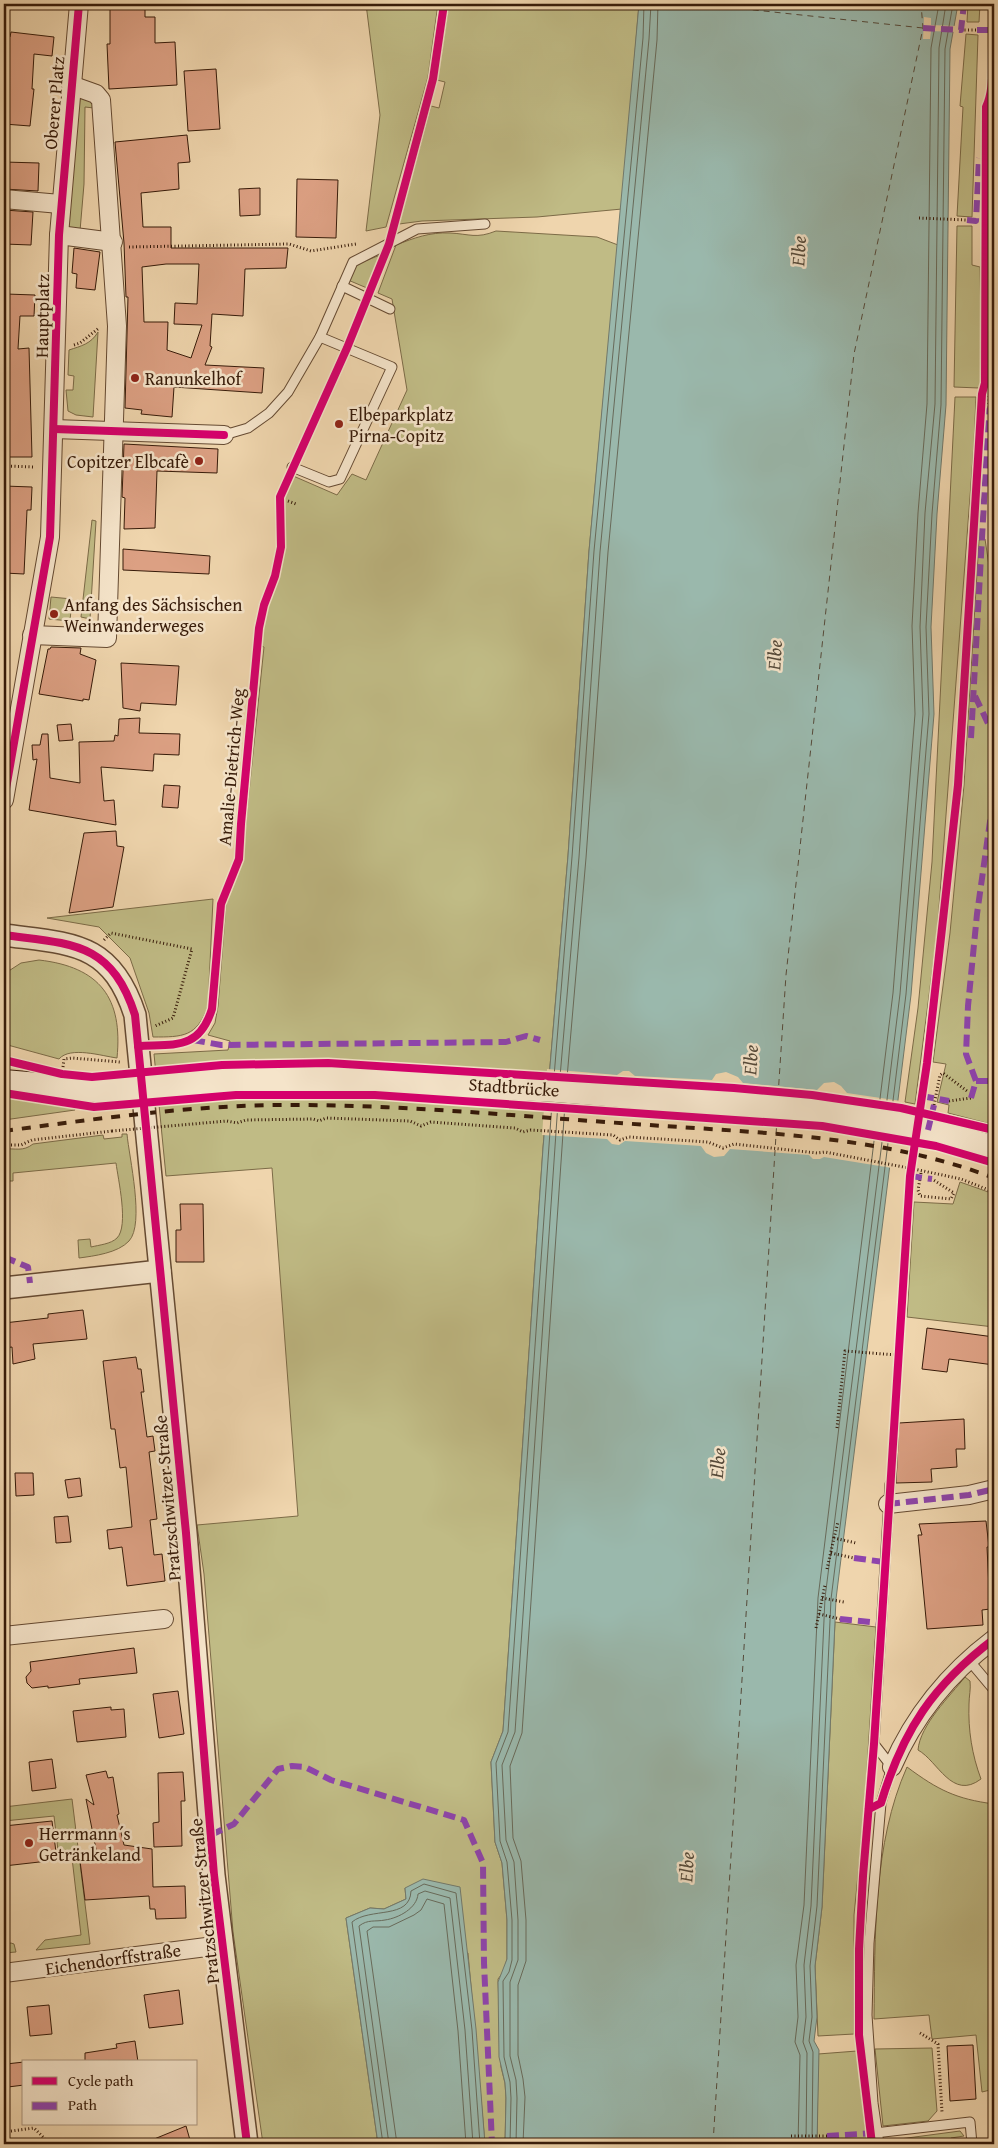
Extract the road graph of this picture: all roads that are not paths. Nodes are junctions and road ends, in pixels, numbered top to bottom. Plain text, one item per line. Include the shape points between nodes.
1 (79, 4) edge
2 (71, 85) junction
3 (4, 199) edge
4 (60, 204) junction
5 (485, 224) dead end
6 (58, 235) junction
7 (113, 245) junction
8 (342, 286) junction
9 (390, 309) dead end
10 (320, 337) junction
11 (54, 429) junction
12 (113, 431) junction
13 (224, 435) joint
14 (292, 467) dead end
15 (32, 635) junction
16 (4, 800) edge
17 (4, 935) edge
18 (4, 1076) edge
19 (4, 1082) edge
20 (34, 1084) junction
21 (994, 1148) edge
22 (160, 1271) junction
23 (4, 1288) edge
24 (890, 1484) dead end
25 (994, 1489) edge
26 (888, 1504) junction
27 (164, 1619) dead end
28 (4, 1636) edge
29 (994, 1639) edge
30 (968, 1659) junction
31 (994, 1690) edge
32 (892, 1767) junction
33 (222, 1945) junction
34 (4, 1974) edge
35 (876, 2133) junction
36 (247, 2144) edge
37 (879, 2144) edge
38 (972, 2144) edge

1 - 2 street, Oberer Platz
2 - 4 street, Oberer Platz
2 - 7 street, Oberer Platz via 96,94 101,100
3 - 4 street
4 - 6 street, Hauptplatz
5 - 8 lane via 417,229 354,262
6 - 7 street
6 - 11 street, Hauptplatz
7 - 12 street via 117,326
8 - 9 lane
8 - 10 lane
10 - 13 lane via 288,392 269,413 248,428
10 - 14 lane via 392,367 340,479 329,482
11 - 12 street
11 - 15 street, Hauptplatz via 50,537
12 - 13 street
12 - 15 street via 107,638
15 - 16 street, Hauptplatz
17 - 22 street, Pratzschwitzer Straße via 61,942 91,953 120,980 135,1015
18 - 20 main road
19 - 20 main road
20 - 21 main road, Stadtbrücke, bridge via 108,1091 281,1078 386,1080 770,1105 873,1118
22 - 23 street
22 - 33 street, Pratzschwitzer Straße
24 - 26 lane
25 - 26 street
26 - 32 lane via 874,1744
27 - 28 street
29 - 30 street
30 - 31 lane
30 - 32 street via 914,1721
32 - 35 lane via 881,1803 869,1943 867,2015
33 - 34 street, Eichendorffstraße
33 - 36 street, Pratzschwitzer Straße
35 - 37 lane
35 - 38 lane via 970,2122

